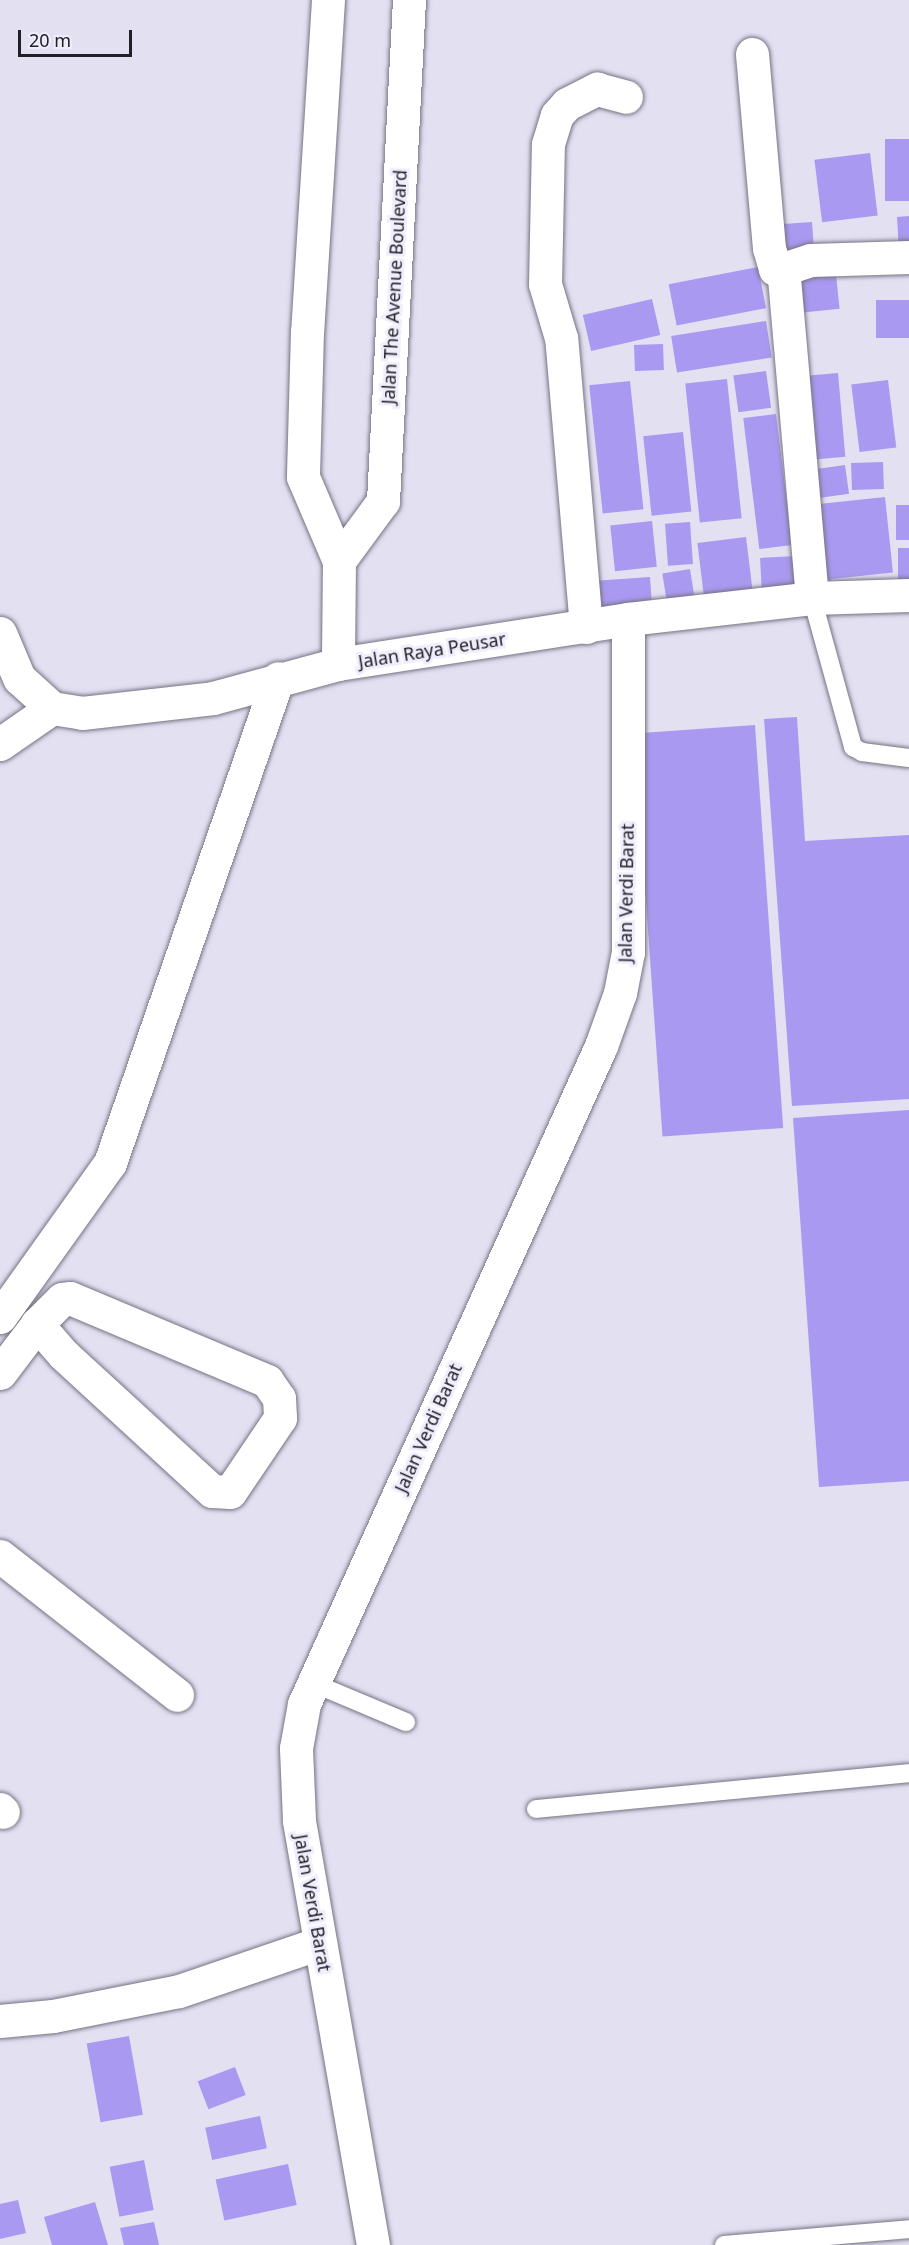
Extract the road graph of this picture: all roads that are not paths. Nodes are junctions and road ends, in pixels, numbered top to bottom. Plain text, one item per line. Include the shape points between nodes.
1 (328, 0) edge
2 (409, 0) edge
3 (752, 54) dead end
4 (626, 97) dead end
5 (909, 257) edge
6 (783, 269) junction
7 (339, 561) junction
8 (909, 595) edge
9 (812, 598) junction
10 (628, 619) junction
11 (586, 627) junction
12 (0, 633) edge
13 (338, 664) junction
14 (278, 678) junction
15 (52, 708) junction
16 (0, 744) edge
17 (909, 758) edge
18 (0, 1317) edge
19 (37, 1323) junction
20 (0, 1373) edge
21 (0, 1556) edge
22 (313, 1683) junction
23 (177, 1695) dead end
24 (406, 1722) dead end
25 (909, 1773) edge
26 (537, 1809) dead end
27 (320, 1943) junction
28 (0, 2021) edge
29 (909, 2229) edge
30 (373, 2245) edge
31 (724, 2245) edge

1 - 7 street via 307,331 303,477
2 - 7 street, Jalan The Avenue Boulevard via 383,501
3 - 6 street via 769,248 775,269
4 - 11 street via 597,89 567,104 557,115 548,144 545,284 561,338
5 - 6 street via 811,260
6 - 9 street
7 - 13 street
8 - 9 street, Jalan Raya Peusar
9 - 10 street, Jalan Raya Peusar
9 - 17 lane via 853,747 862,752
10 - 11 street, Jalan Raya Peusar
10 - 22 street, Jalan Verdi Barat via 628,952 620,993 601,1046
11 - 13 street, Jalan Raya Peusar
12 - 15 street via 19,678
13 - 14 street, Jalan Raya Peusar
14 - 15 street, Jalan Raya Peusar via 213,698 82,713
14 - 18 street via 110,1163
15 - 16 street
19 - 19 street via 62,1299 70,1298 267,1381 279,1398 280,1418 230,1492 212,1491 63,1354
19 - 20 street
21 - 23 street
22 - 24 lane
22 - 27 street, Jalan Verdi Barat via 304,1704 296,1748 299,1820
25 - 26 lane
27 - 28 street via 179,1991 53,2016
27 - 30 street, Jalan Verdi Barat
29 - 31 lane

